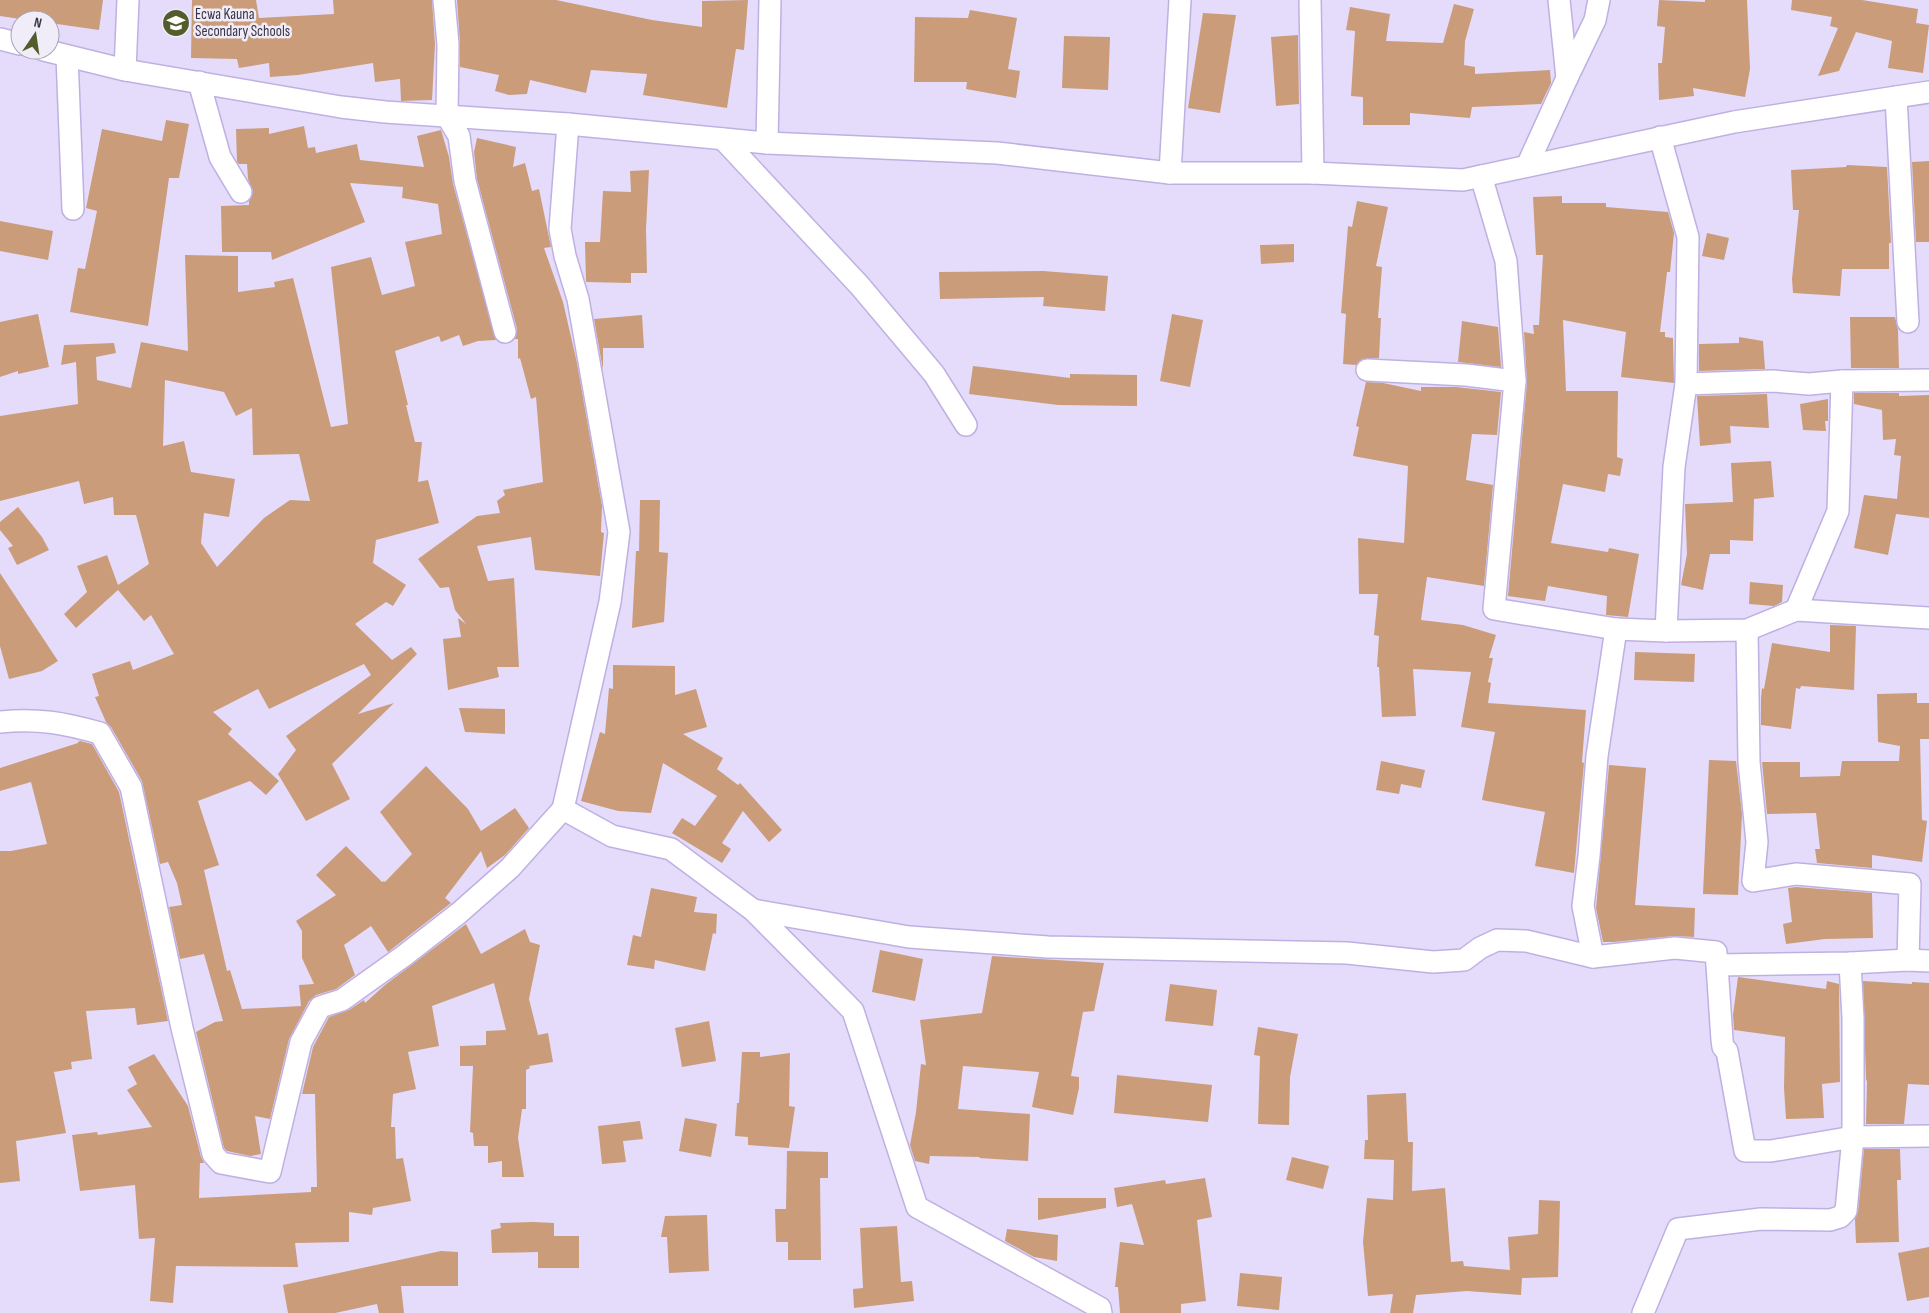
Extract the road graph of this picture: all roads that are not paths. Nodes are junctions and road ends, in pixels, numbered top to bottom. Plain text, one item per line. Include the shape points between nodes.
1 (128, 0) edge
2 (444, 0) edge
3 (770, 0) edge
4 (1180, 0) edge
5 (1310, 0) edge
6 (1559, 0) edge
7 (1599, 0) edge
8 (60, 54) edge
9 (67, 56) junction
10 (125, 70) junction
11 (1567, 78) junction
12 (199, 82) junction
13 (1929, 92) edge
14 (1896, 96) junction
15 (447, 116) junction
16 (568, 124) junction
17 (1660, 137) junction
18 (723, 139) junction
19 (767, 144) junction
20 (1527, 166) junction
21 (1170, 173) junction
22 (1313, 173) junction
23 (1481, 176) junction
24 (241, 192) dead end
25 (73, 209) dead end
26 (1908, 322) dead end
27 (506, 332) dead end
28 (1367, 370) dead end
29 (1929, 380) edge
30 (1515, 381) junction
31 (1842, 382) junction
32 (1686, 384) junction
33 (966, 425) dead end
34 (1796, 610) junction
35 (1929, 618) edge
36 (1616, 629) junction
37 (1747, 630) junction
38 (1666, 631) junction
39 (0, 722) edge
40 (562, 809) junction
41 (753, 910) junction
42 (1593, 957) junction
43 (1919, 960) edge
44 (1850, 963) junction
45 (1717, 965) junction
46 (1929, 1136) edge
47 (1853, 1137) junction
48 (1101, 1313) edge
49 (1643, 1313) edge

1 - 10 street
2 - 15 street via 448,44
3 - 19 street
4 - 21 street
5 - 22 street
6 - 11 street
7 - 11 street via 1595,20
8 - 9 street
9 - 10 street
9 - 25 street
10 - 12 street
11 - 20 street
12 - 15 street via 341,107
12 - 24 street via 220,157
13 - 14 street
14 - 17 street
14 - 26 street
15 - 16 street
15 - 27 street via 459,136 465,181
16 - 18 street
16 - 40 street via 560,229 578,299 619,532 610,602
17 - 20 street
17 - 32 street via 1688,237
18 - 19 street
18 - 33 street via 860,286 934,374
19 - 21 street via 997,152
20 - 23 street
21 - 22 street
22 - 23 street via 1463,180
23 - 30 street via 1506,261
28 - 30 street
29 - 31 street
30 - 36 street via 1494,608
31 - 32 street
31 - 34 street via 1838,511
32 - 38 street via 1674,466
34 - 35 street
34 - 37 street
36 - 38 street
36 - 42 street via 1597,756 1583,906
37 - 38 street
37 - 43 street via 1749,762 1757,842 1753,881 1796,874 1910,884
39 - 40 street via 44,720 100,732 130,787 213,1154 221,1163 270,1172 301,1042 320,1007 342,1000 459,913 510,868
40 - 41 street via 612,836 671,849
41 - 42 street via 909,937 1048,947 1347,953 1433,962 1464,960 1497,940 1526,941
41 - 48 street via 853,1011 916,1207 1100,1308
42 - 45 street via 1675,948 1716,952
43 - 44 street
44 - 45 street
44 - 47 street
45 - 47 street via 1723,1047 1727,1051 1745,1151 1770,1151
46 - 47 street
47 - 49 street via 1846,1211 1840,1217 1830,1220 1761,1219 1678,1229

